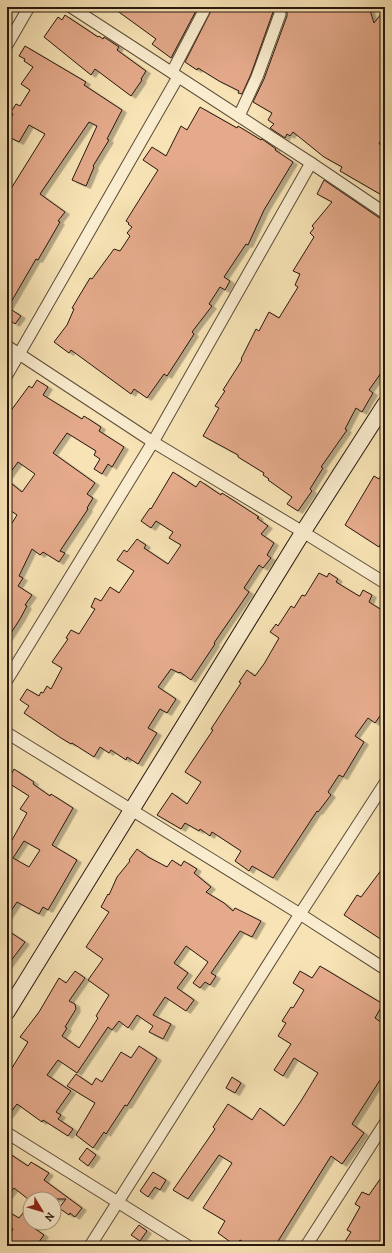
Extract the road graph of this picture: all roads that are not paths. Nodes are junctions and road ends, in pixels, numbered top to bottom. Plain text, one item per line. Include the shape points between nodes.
1 (30, 7) edge
2 (71, 7) edge
3 (206, 7) edge
4 (280, 14) dead end
5 (7, 46) edge
6 (175, 74) junction
7 (239, 116) junction
8 (311, 163) junction
9 (385, 213) edge
10 (7, 346) edge
11 (20, 354) junction
12 (7, 375) edge
13 (385, 404) edge
14 (153, 442) junction
15 (303, 532) junction
16 (385, 584) edge
17 (7, 680) edge
18 (7, 733) edge
19 (385, 783) edge
20 (131, 810) junction
21 (300, 914) junction
22 (385, 969) edge
23 (7, 1012) edge
24 (385, 1122) edge
25 (7, 1133) edge
26 (118, 1203) junction
27 (90, 1246) edge
28 (188, 1246) edge
29 (306, 1246) edge

1 - 5 street
2 - 6 street
3 - 6 street
4 - 7 street via 257,77
6 - 7 street
6 - 11 street
7 - 8 street
8 - 9 street
8 - 14 street
10 - 11 street
11 - 12 street
11 - 14 street
13 - 15 main road
14 - 15 street
14 - 17 street
15 - 16 street
15 - 20 main road
18 - 20 street
19 - 21 street
20 - 21 street
20 - 23 main road
21 - 22 street
21 - 26 street
24 - 29 street
25 - 26 street
26 - 27 street
26 - 28 street

